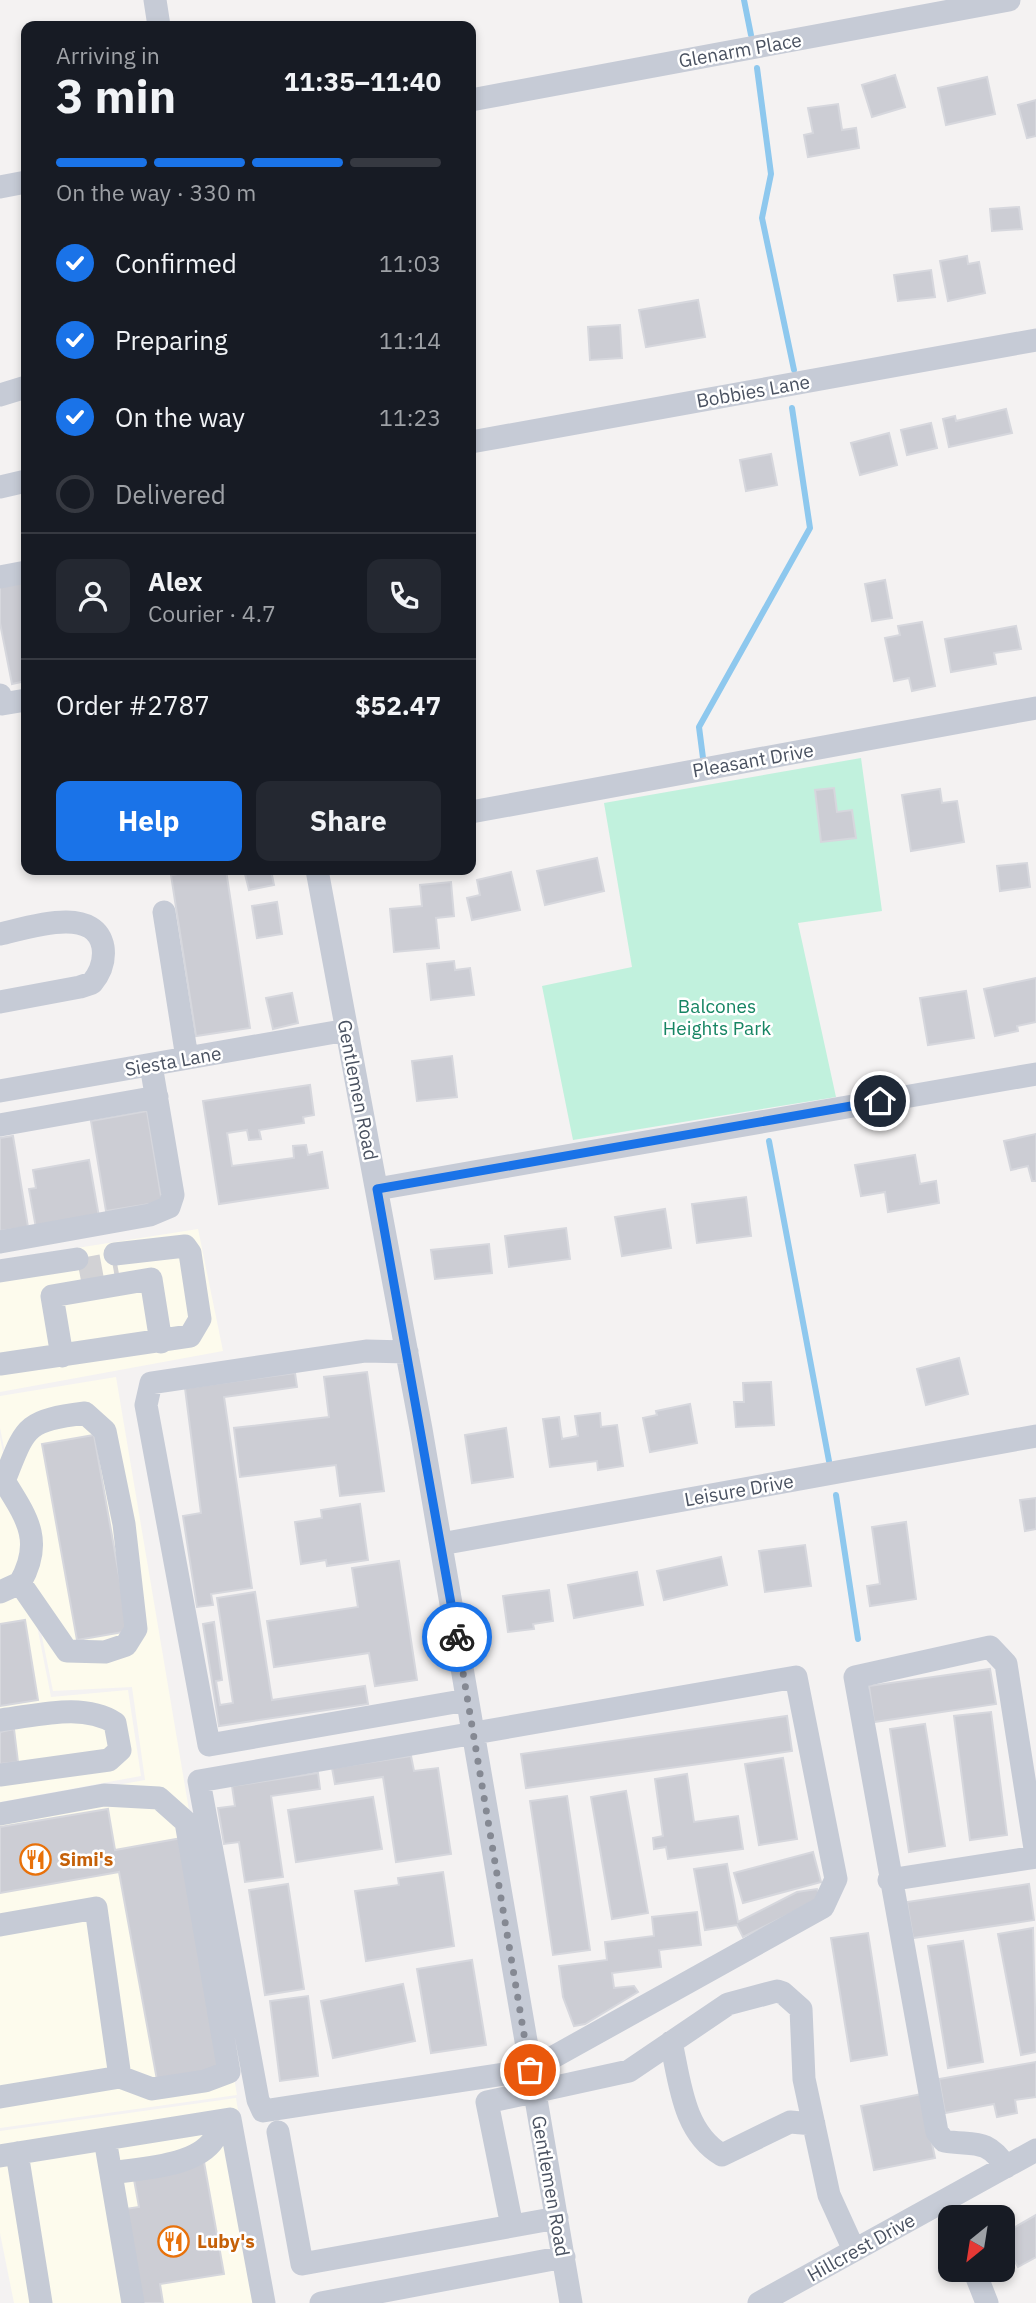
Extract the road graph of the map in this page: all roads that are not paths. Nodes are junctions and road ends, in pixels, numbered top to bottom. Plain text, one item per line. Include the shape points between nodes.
1 (155, 0) edge
2 (1009, 0) edge
3 (158, 21) edge
4 (476, 99) edge
5 (21, 183) edge
6 (0, 187) edge
7 (1036, 340) edge
8 (21, 389) edge
9 (0, 395) edge
10 (476, 441) edge
11 (21, 482) edge
12 (0, 487) edge
13 (21, 573) edge
14 (0, 577) edge
15 (0, 695) edge
16 (21, 701) edge
17 (1036, 708) edge
18 (476, 811) edge
19 (318, 875) edge
20 (164, 912) dead end
21 (0, 934) edge
22 (0, 1002) edge
23 (347, 1030) junction
24 (187, 1058) junction
25 (151, 1065) junction
26 (1036, 1073) edge
27 (0, 1091) edge
28 (157, 1097) junction
29 (0, 1125) edge
30 (377, 1189) junction
31 (0, 1242) edge
32 (121, 1256) tunnel mouth
33 (72, 1264) tunnel mouth
34 (0, 1271) edge
35 (161, 1342) junction
36 (407, 1352) junction
37 (62, 1356) junction
38 (0, 1364) edge
39 (1036, 1436) edge
40 (2, 1481) edge
41 (441, 1544) junction
42 (10, 1588) edge
43 (467, 1700) junction
44 (0, 1720) edge
45 (473, 1734) junction
46 (0, 1776) edge
47 (0, 1814) edge
48 (1036, 1856) edge
49 (890, 1880) junction
50 (0, 1925) edge
51 (671, 2042) junction
52 (120, 2077) junction
53 (532, 2081) junction
54 (1, 2092) edge
55 (216, 2122) junction
56 (814, 2124) junction
57 (278, 2132) dead end
58 (105, 2139) junction
59 (1036, 2150) edge
60 (8, 2154) edge
61 (1006, 2166) junction
62 (111, 2173) junction
63 (956, 2205) edge
64 (938, 2214) edge
65 (557, 2218) junction
66 (512, 2226) junction
67 (854, 2250) junction
68 (564, 2257) junction
69 (979, 2282) edge
70 (41, 2303) edge
71 (134, 2303) edge
72 (264, 2303) edge
73 (321, 2303) edge
74 (572, 2303) edge
75 (759, 2303) edge
76 (987, 2303) edge

1 - 3 street
2 - 4 street, Glenarm Place
5 - 6 street
7 - 10 street, Bobbies Lane
8 - 9 street
11 - 12 street
13 - 14 street
15 - 16 street via 2,704
17 - 18 street, Pleasant Drive
19 - 23 street, Gentlemen Road
20 - 24 street
21 - 22 street via 53,923 86,925 103,944 104,960 92,983
23 - 24 street, Siesta Lane
23 - 30 street, Gentlemen Road
24 - 25 street, Siesta Lane
25 - 27 street, Siesta Lane
25 - 28 street
26 - 30 street
28 - 29 street
28 - 31 street via 173,1195 169,1207 150,1215
30 - 36 street, Gentlemen Road
32 - 35 street via 179,1245 190,1253 198,1328 190,1336
33 - 34 street
35 - 37 street
35 - 37 street via 151,1279 52,1296
36 - 41 street, Gentlemen Road
36 - 43 street via 366,1350 151,1384 146,1405 209,1745
37 - 38 street
39 - 41 street, Leisure Drive
40 - 42 street via 23,1511 32,1535 33,1554
40 - 42 street via 21,1437 44,1418 85,1413 105,1431 124,1524 136,1629 126,1645 105,1652 67,1651
41 - 43 street, Gentlemen Road
43 - 45 street, Gentlemen Road
44 - 46 street via 100,1713 115,1723 120,1750 109,1760
45 - 53 street, Gentlemen Road
45 - 53 street via 199,1781 263,2111
45 - 53 street via 796,1677 836,1880 823,1907
47 - 52 street via 104,1795 159,1798 186,1822 229,2072 205,2081 152,2089
48 - 49 street
48 - 49 street via 1006,1664 990,1647 855,1678
49 - 61 street via 936,2124 944,2141 987,2146
50 - 52 street via 96,1908
51 - 53 street via 629,2071
51 - 56 street via 688,2115 707,2144 722,2155 790,2122
51 - 56 street via 728,2004 783,1993 801,2009 804,2078
52 - 54 street
53 - 65 street, Gentlemen Road
53 - 66 street via 487,2102
55 - 58 street
55 - 62 street via 214,2139 197,2153 174,2162
55 - 72 street via 230,2119
56 - 67 street via 829,2195
57 - 66 street via 302,2264
58 - 60 street
58 - 62 street
59 - 61 street, Hillcrest Drive
60 - 70 street
61 - 63 street, Hillcrest Drive
62 - 71 street
64 - 67 street, Hillcrest Drive
65 - 66 street
65 - 68 street, Gentlemen Road
67 - 75 street, Hillcrest Drive
68 - 73 street
68 - 74 street, Gentlemen Road
69 - 76 street

